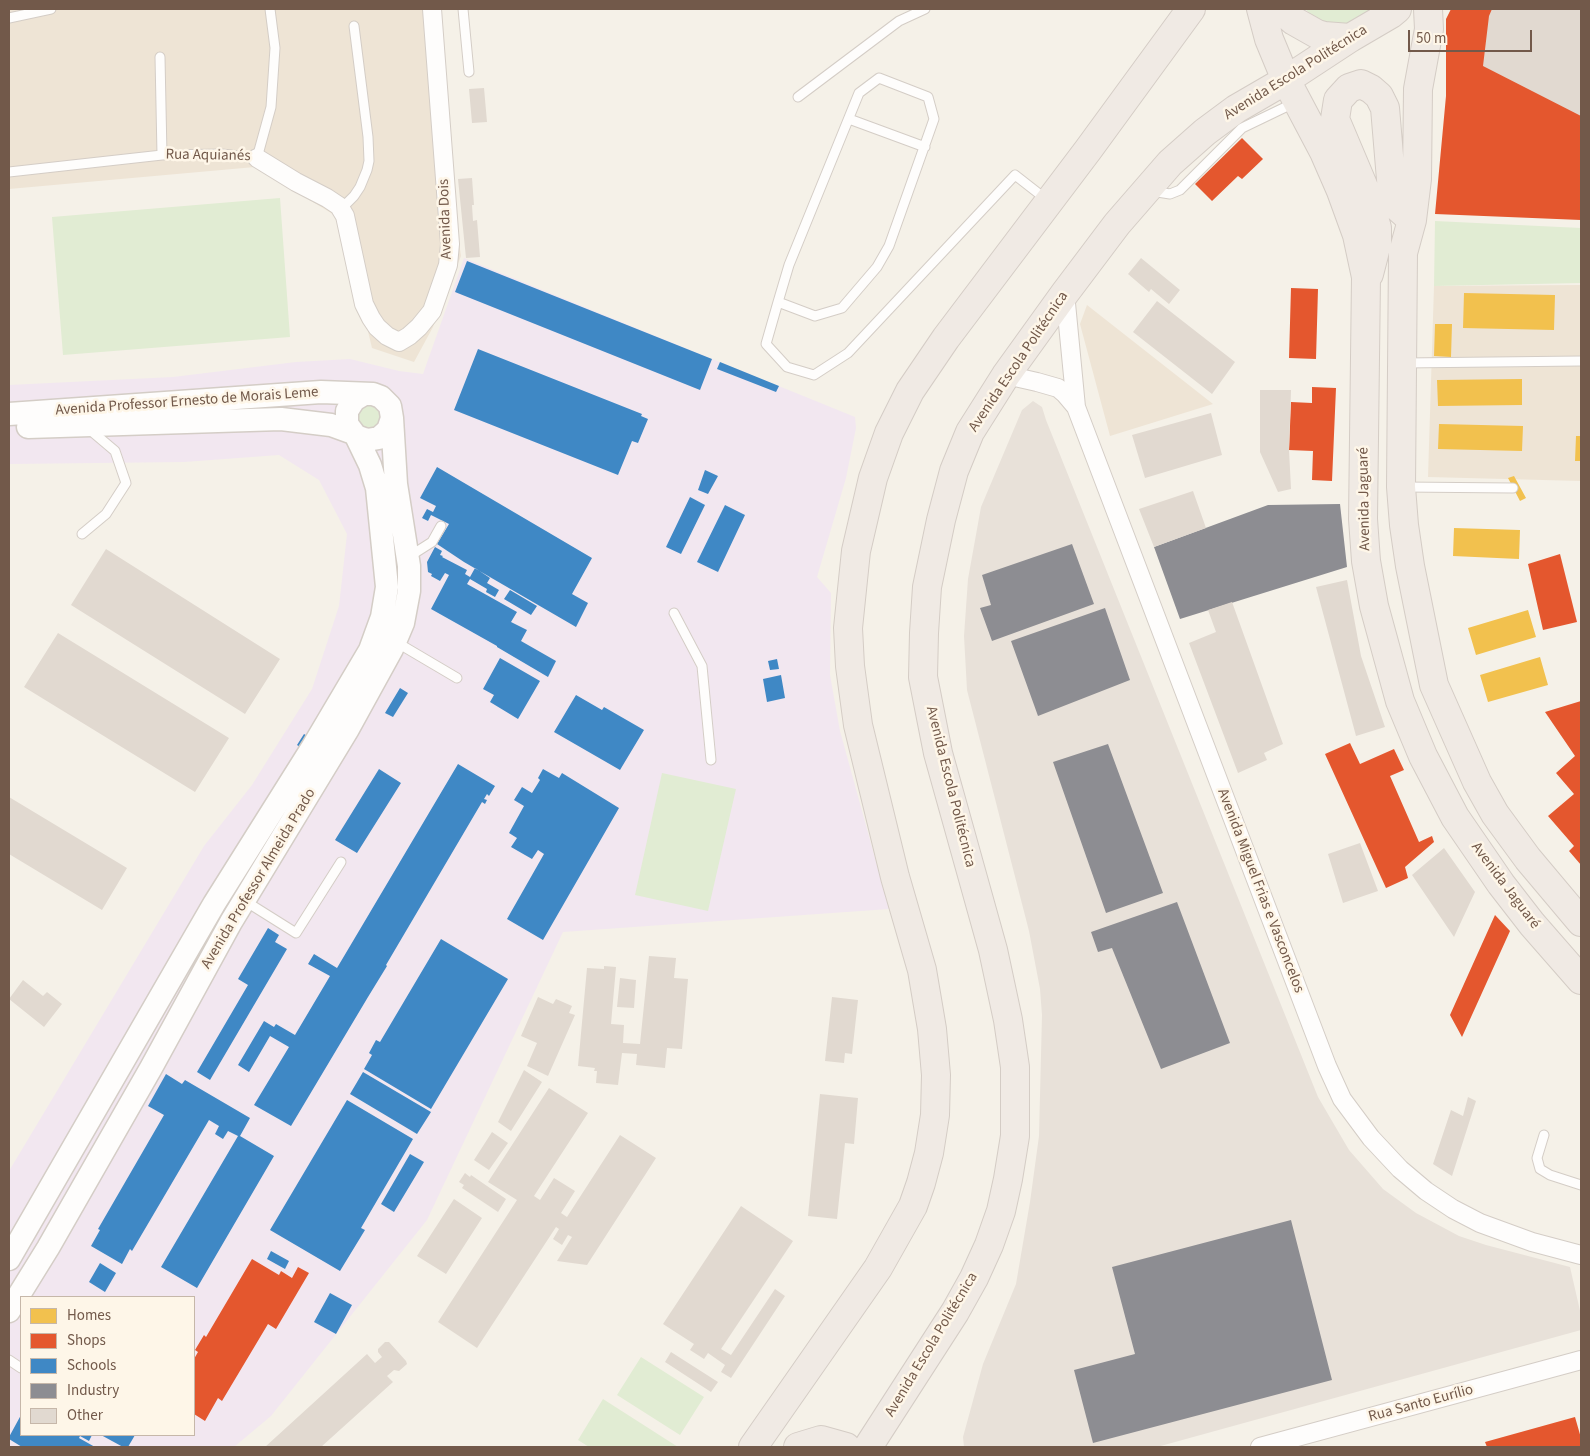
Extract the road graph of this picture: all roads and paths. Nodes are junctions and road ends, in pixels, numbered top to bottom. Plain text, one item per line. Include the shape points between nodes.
1 (51, 9) edge
2 (270, 9) edge
3 (432, 9) edge
4 (463, 9) edge
5 (925, 9) edge
6 (1191, 9) edge
7 (1261, 9) edge
8 (1280, 9) edge
9 (1397, 9) edge
10 (1428, 9) edge
11 (9, 18) edge
12 (354, 26) dead end
13 (1350, 38) junction
14 (160, 57) dead end
15 (469, 72) dead end
16 (1291, 91) junction
17 (798, 97) dead end
18 (849, 119) junction
19 (925, 146) junction
20 (162, 155) junction
21 (256, 158) junction
22 (9, 172) edge
23 (1049, 202) junction
24 (341, 208) junction
25 (1412, 220) junction
26 (1367, 283) junction
27 (1065, 293) junction
28 (778, 302) junction
29 (1581, 361) edge
30 (1402, 363) junction
31 (1006, 376) junction
32 (364, 394) junction
33 (1076, 407) junction
34 (9, 414) edge
35 (392, 418) junction
36 (85, 425) junction
37 (9, 428) edge
38 (354, 434) junction
39 (1402, 488) junction
40 (1513, 488) dead end
41 (441, 526) dead end
42 (82, 534) dead end
43 (407, 558) junction
44 (674, 613) dead end
45 (396, 642) junction
46 (457, 678) dead end
47 (712, 760) dead end
48 (341, 862) dead end
49 (245, 901) junction
50 (214, 904) junction
51 (1581, 922) edge
52 (226, 931) junction
53 (197, 933) junction
54 (1581, 980) edge
55 (1544, 1135) dead end
56 (1581, 1185) edge
57 (1581, 1255) edge
58 (9, 1259) edge
59 (9, 1311) edge
60 (9, 1360) edge
61 (1581, 1360) edge
62 (20, 1367) edge
63 (753, 1447) edge
64 (798, 1447) edge
65 (846, 1447) edge
66 (868, 1447) edge
67 (1260, 1447) edge

1 - 11 lane
2 - 21 lane, Rua Aquianés via 275,48 271,107
3 - 24 street, Avenida Dois via 450,244 448,264 432,311 410,336 399,342 377,328 370,318
4 - 15 lane
5 - 17 lane via 899,21
6 - 23 highway
7 - 16 highway, Avenida Jaguaré via 1269,39
8 - 13 highway via 1318,34
9 - 13 highway, Avenida Escola Politécnica
10 - 25 highway via 1429,29 1418,89 1417,179
12 - 24 lane via 369,161 360,187
13 - 16 highway, Avenida Escola Politécnica
14 - 20 lane
16 - 26 highway, Avenida Jaguaré via 1341,190 1357,235
16 - 27 highway, Avenida Escola Politécnica via 1205,132 1170,163 1117,224
18 - 19 lane
18 - 19 lane via 859,94 879,78 928,97 934,119
18 - 28 lane via 789,265
19 - 28 lane via 877,268 842,308 815,316
20 - 21 lane, Rua Aquianés via 222,154
20 - 22 lane, Rua Aquianés
21 - 24 street
23 - 28 lane via 1015,175 848,353 814,375 787,368 766,344
23 - 63 highway via 910,391 886,442 861,524 848,628 850,666 858,725 895,877 922,970 932,1029 935,1115 929,1153 913,1206 878,1268
25 - 26 highway via 1393,203 1385,108 1371,89 1361,84 1349,88 1338,100 1335,118 1368,197 1377,228 1377,243
25 - 30 highway via 1403,253
26 - 54 highway, Avenida Jaguaré via 1363,519 1366,561 1374,606 1400,700 1423,756 1455,817 1501,884
27 - 31 highway, Avenida Escola Politécnica
27 - 33 street, Avenida Miguel Frias e Vasconcelos
29 - 30 lane
30 - 39 highway
31 - 33 street, Avenida Miguel Frias e Vasconcelos via 1058,388
31 - 66 highway, Avenida Escola Politécnica via 970,432 954,471 927,587 923,677 938,753 993,950 1008,1020 1015,1067 1015,1136 1001,1211 974,1278
32 - 34 street, Avenida Professor Ernesto de Morais Leme via 321,392
32 - 35 street via 381,397 390,406
32 - 38 street via 354,400 347,411 347,424
33 - 57 street, Avenida Miguel Frias e Vasconcelos via 1342,1099 1400,1169 1453,1209 1532,1242
35 - 38 street via 388,430 379,438 367,440
35 - 43 street, Avenida Professor Almeida Prado via 396,484
36 - 37 street, Avenida Professor Ernesto de Morais Leme
36 - 38 street, Avenida Professor Ernesto de Morais Leme via 281,419 331,425
36 - 42 lane via 115,451 126,483 106,514
38 - 50 street, Avenida Professor Almeida Prado via 370,465 377,488 387,587 382,617 370,650
39 - 40 lane
39 - 51 highway via 1410,566 1434,685 1473,774 1495,814
41 - 43 lane via 432,542
43 - 45 street, Avenida Professor Almeida Prado via 409,591
44 - 47 lane via 702,666
45 - 46 lane
45 - 49 street, Avenida Professor Almeida Prado via 348,730
48 - 49 lane via 296,933
49 - 52 street, Avenida Professor Almeida Prado
50 - 52 street via 219,916 226,921
50 - 53 street, Avenida Professor Almeida Prado
52 - 53 street
52 - 59 street, Avenida Professor Almeida Prado via 48,1248
53 - 58 street, Avenida Professor Almeida Prado
55 - 56 lane via 1537,1158 1540,1169
60 - 62 lane
61 - 67 street, Rua Santo Eurílio
64 - 65 highway via 820,1440

